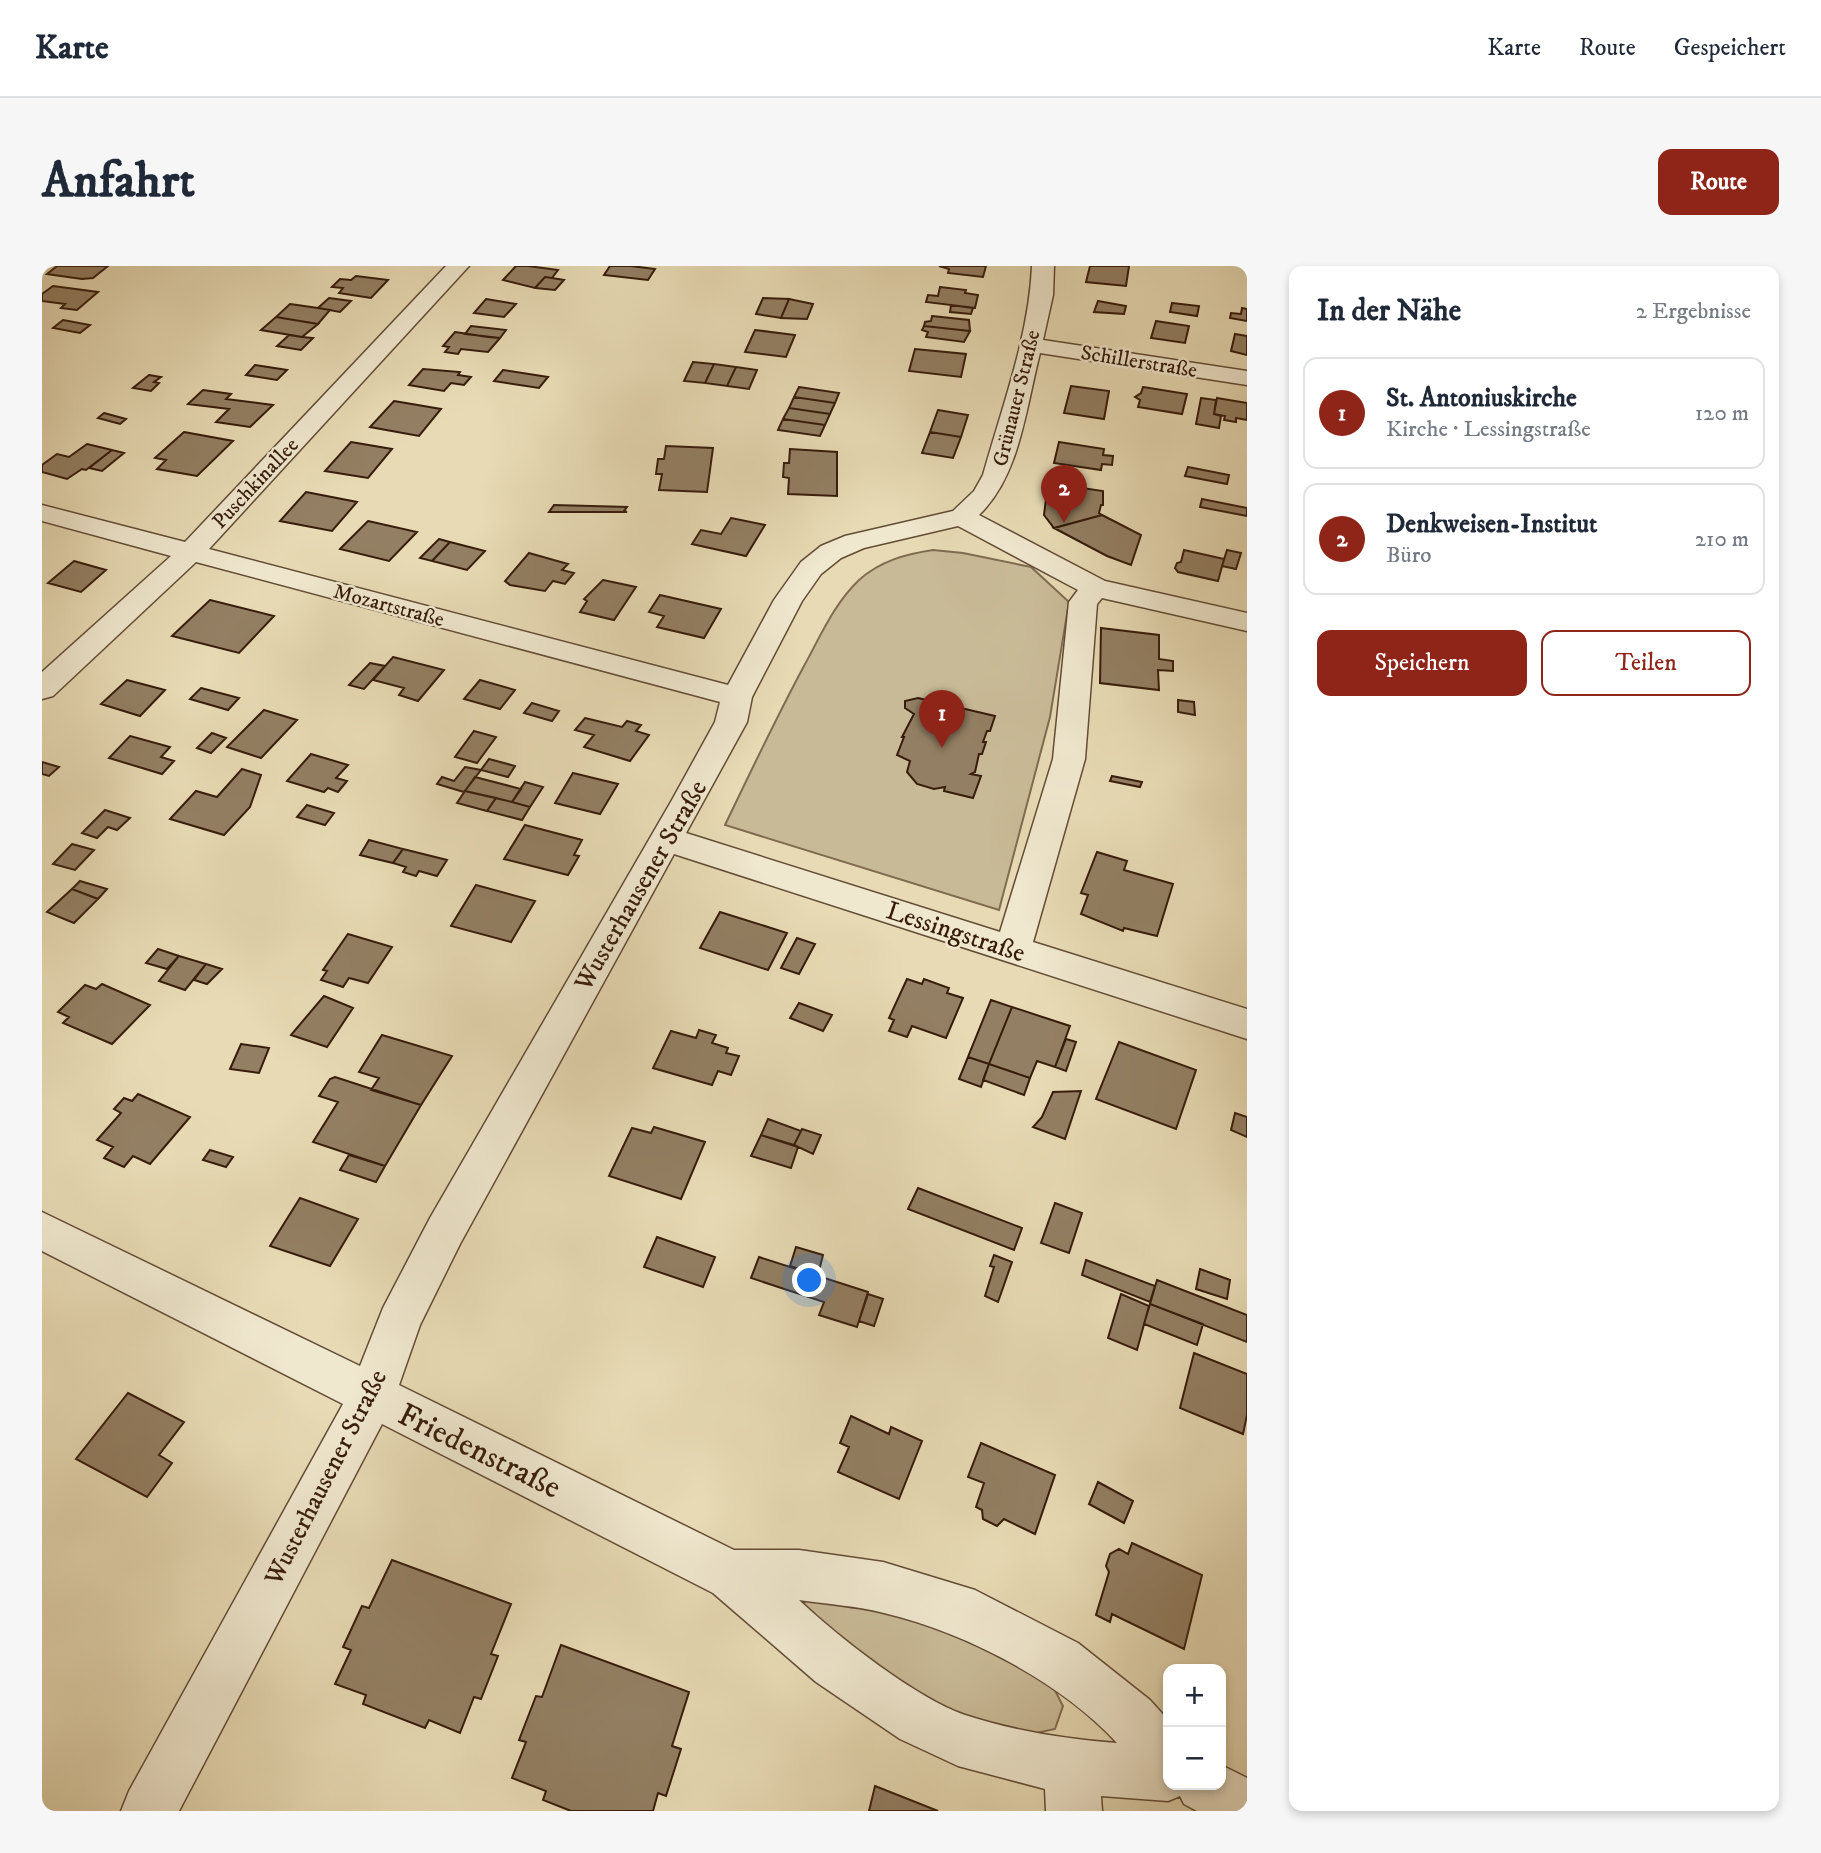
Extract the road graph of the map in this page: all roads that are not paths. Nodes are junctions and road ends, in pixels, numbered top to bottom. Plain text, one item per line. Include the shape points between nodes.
1 (458, 266) edge
2 (1043, 266) edge
3 (1031, 345) junction
4 (1247, 378) edge
5 (42, 513) edge
6 (962, 517) junction
7 (190, 553) junction
8 (1096, 588) junction
9 (1247, 622) edge
10 (42, 690) edge
11 (737, 697) junction
12 (665, 839) junction
13 (1013, 950) junction
14 (1247, 1024) edge
15 (42, 1230) edge
16 (372, 1397) junction
17 (731, 1575) junction
18 (1163, 1754) edge
19 (1163, 1775) edge
20 (1073, 1790) edge
21 (1213, 1790) edge
22 (1247, 1807) edge
23 (149, 1811) edge

1 - 7 street, Puschkinallee
2 - 3 street, Grünauer Straße
3 - 4 street, Schillerstraße
3 - 6 street, Grünauer Straße via 996,475 985,495
5 - 7 street, Mozartstraße
6 - 8 street
6 - 11 street, Wusterhausener Straße via 831,552 799,583
7 - 10 street, Puschkinallee
7 - 11 street, Mozartstraße
8 - 9 street
8 - 13 street via 1083,602 1069,759
11 - 12 street, Wusterhausener Straße via 731,722
12 - 13 street, Lessingstraße
12 - 16 street, Wusterhausener Straße via 451,1219 399,1322
13 - 14 street, Lessingstraße
15 - 16 street, Friedenstraße
16 - 17 street, Friedenstraße
16 - 23 street, Wusterhausener Straße
17 - 18 street, Friedenstraße via 799,1575 883,1587 957,1608 1060,1661 1131,1719
17 - 20 street, Friedenstraße via 822,1655 886,1703 951,1737 1018,1758
19 - 20 street, Friedenstraße
21 - 22 street

